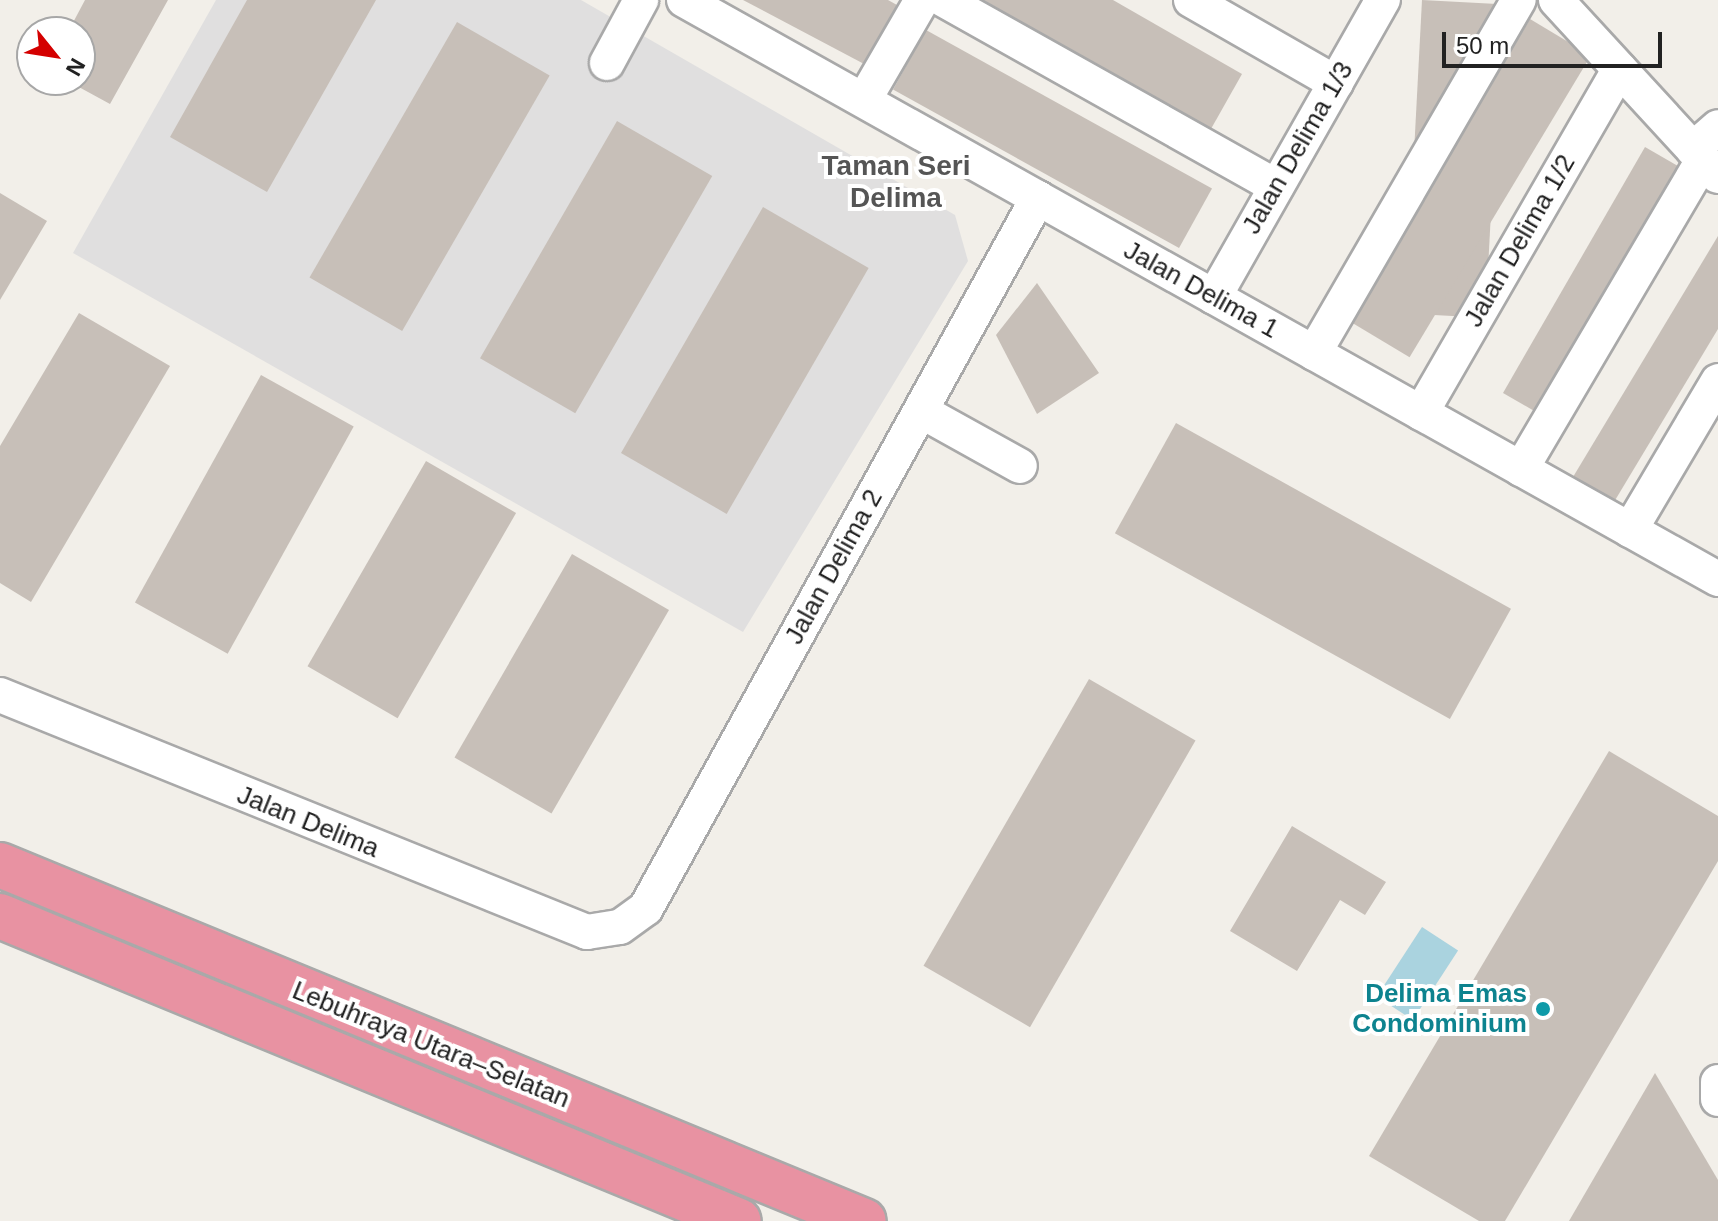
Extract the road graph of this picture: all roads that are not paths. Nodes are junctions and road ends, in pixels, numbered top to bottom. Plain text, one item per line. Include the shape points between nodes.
1 (641, 0) edge
2 (684, 0) edge
3 (922, 0) edge
4 (944, 0) edge
5 (1191, 0) edge
6 (1383, 0) edge
7 (1519, 0) edge
8 (1556, 0) edge
9 (607, 63) dead end
10 (1620, 69) junction
11 (1336, 83) junction
12 (864, 100) junction
13 (1708, 153) edge
14 (1276, 186) junction
15 (1038, 198) junction
16 (1214, 297) junction
17 (1314, 353) junction
18 (1718, 381) edge
19 (921, 411) junction
20 (1421, 413) junction
21 (1020, 466) dead end
22 (1521, 469) junction
23 (1630, 530) junction
24 (1718, 579) edge
25 (0, 695) edge
26 (0, 865) edge
27 (0, 916) edge
28 (620, 927) joint
29 (1718, 1082) edge
30 (1718, 1099) edge
31 (739, 1221) edge
32 (864, 1221) edge

1 - 9 street
2 - 12 street, Jalan Delima 1
3 - 12 street
4 - 14 street
5 - 11 street
6 - 11 street, Jalan Delima 1/3
7 - 17 street
8 - 10 street
10 - 13 street
10 - 20 street, Jalan Delima 1/2
11 - 14 street, Jalan Delima 1/3
12 - 15 street, Jalan Delima 1
13 - 22 street
14 - 16 street, Jalan Delima 1/3
15 - 16 street, Jalan Delima 1
15 - 19 street, Jalan Delima 2
16 - 17 street, Jalan Delima 1
17 - 20 street, Jalan Delima 1
18 - 23 street
19 - 21 street
19 - 28 street, Jalan Delima 2 via 646,908
20 - 22 street, Jalan Delima 1
22 - 23 street, Jalan Delima 1
23 - 24 street, Jalan Delima 1
25 - 28 street, Jalan Delima via 587,932
26 - 32 highway, Lebuhraya Utara–Selatan
27 - 31 highway, Lebuhraya Utara–Selatan
29 - 30 street

